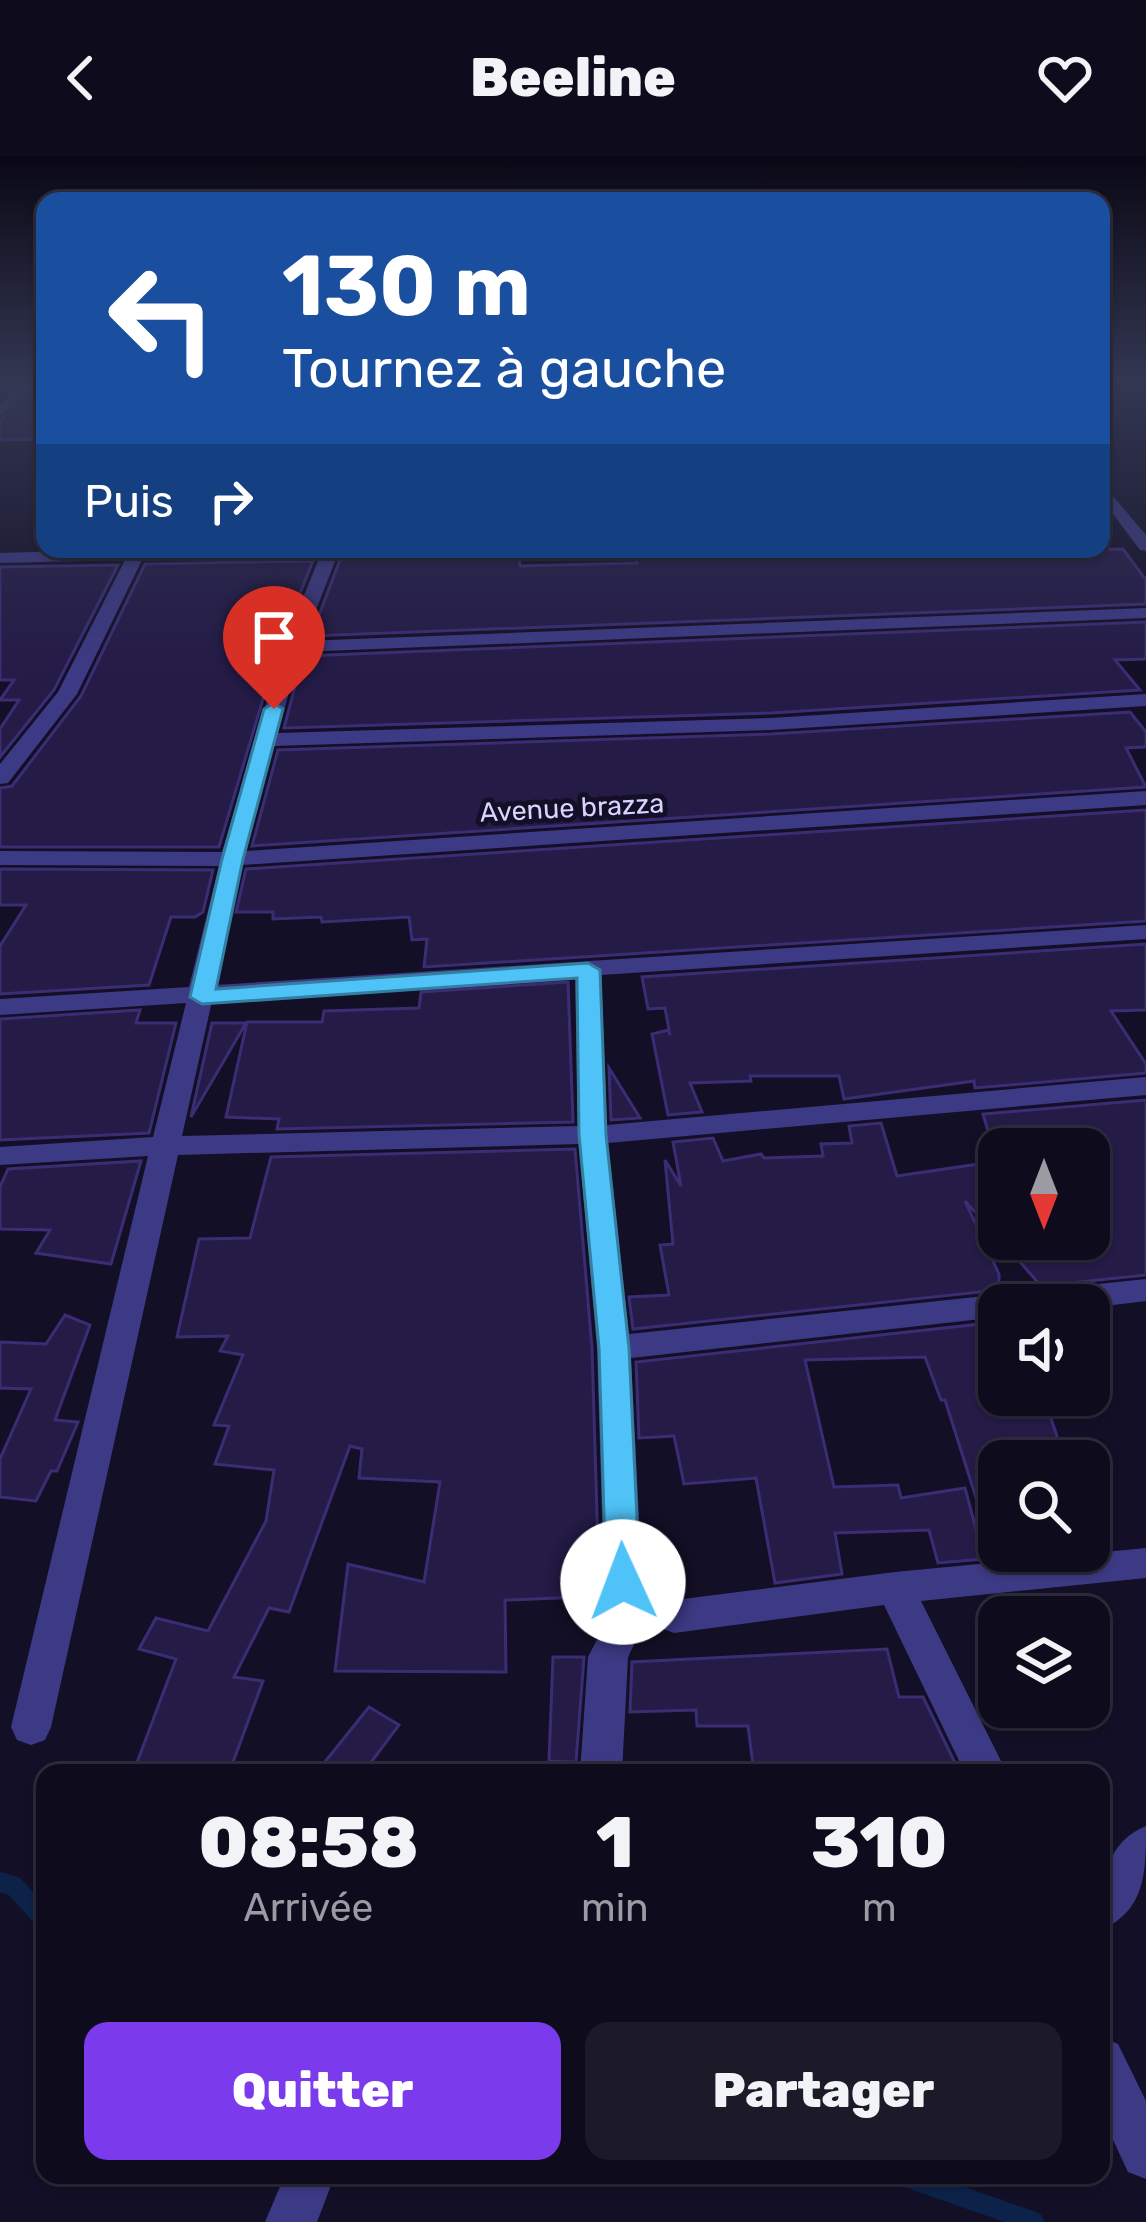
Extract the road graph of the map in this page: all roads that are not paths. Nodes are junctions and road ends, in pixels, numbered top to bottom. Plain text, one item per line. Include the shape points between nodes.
1 (1110, 496) edge
2 (1138, 525) edge
3 (1146, 546) edge
4 (36, 557) edge
5 (0, 558) edge
6 (135, 558) edge
7 (328, 558) edge
8 (1146, 613) edge
9 (292, 647) junction
10 (1146, 700) edge
11 (264, 740) junction
12 (0, 778) edge
13 (1146, 798) edge
14 (0, 858) edge
15 (232, 859) junction
16 (1146, 932) edge
17 (588, 970) junction
18 (202, 997) junction
19 (0, 1007) edge
20 (1146, 1085) edge
21 (592, 1135) junction
22 (165, 1146) junction
23 (0, 1156) edge
24 (1146, 1290) edge
25 (1110, 1294) edge
26 (978, 1308) edge
27 (614, 1348) junction
28 (1146, 1563) edge
29 (895, 1588) junction
30 (636, 1602) junction
31 (31, 1727) dead end
32 (602, 1764) edge
33 (982, 1764) edge
34 (1146, 1847) edge
35 (1110, 1902) edge
36 (1110, 2080) edge
37 (1146, 2154) edge

1 - 2 street
2 - 3 street
4 - 5 street
6 - 12 street via 67,694
7 - 9 street
8 - 9 street
9 - 11 street
10 - 11 street via 772,724
11 - 15 street
13 - 15 street, Avenue brazza
14 - 15 street, Avenue brazza
15 - 18 street
16 - 17 street
17 - 18 street
17 - 21 street
18 - 19 street
18 - 22 street
20 - 21 street
21 - 22 street
21 - 27 street
22 - 23 street
22 - 31 street
24 - 25 street
26 - 27 street
27 - 30 street via 623,1582
28 - 29 street
29 - 30 street via 674,1617
29 - 33 street
30 - 32 street via 608,1658
34 - 35 street
36 - 37 street

